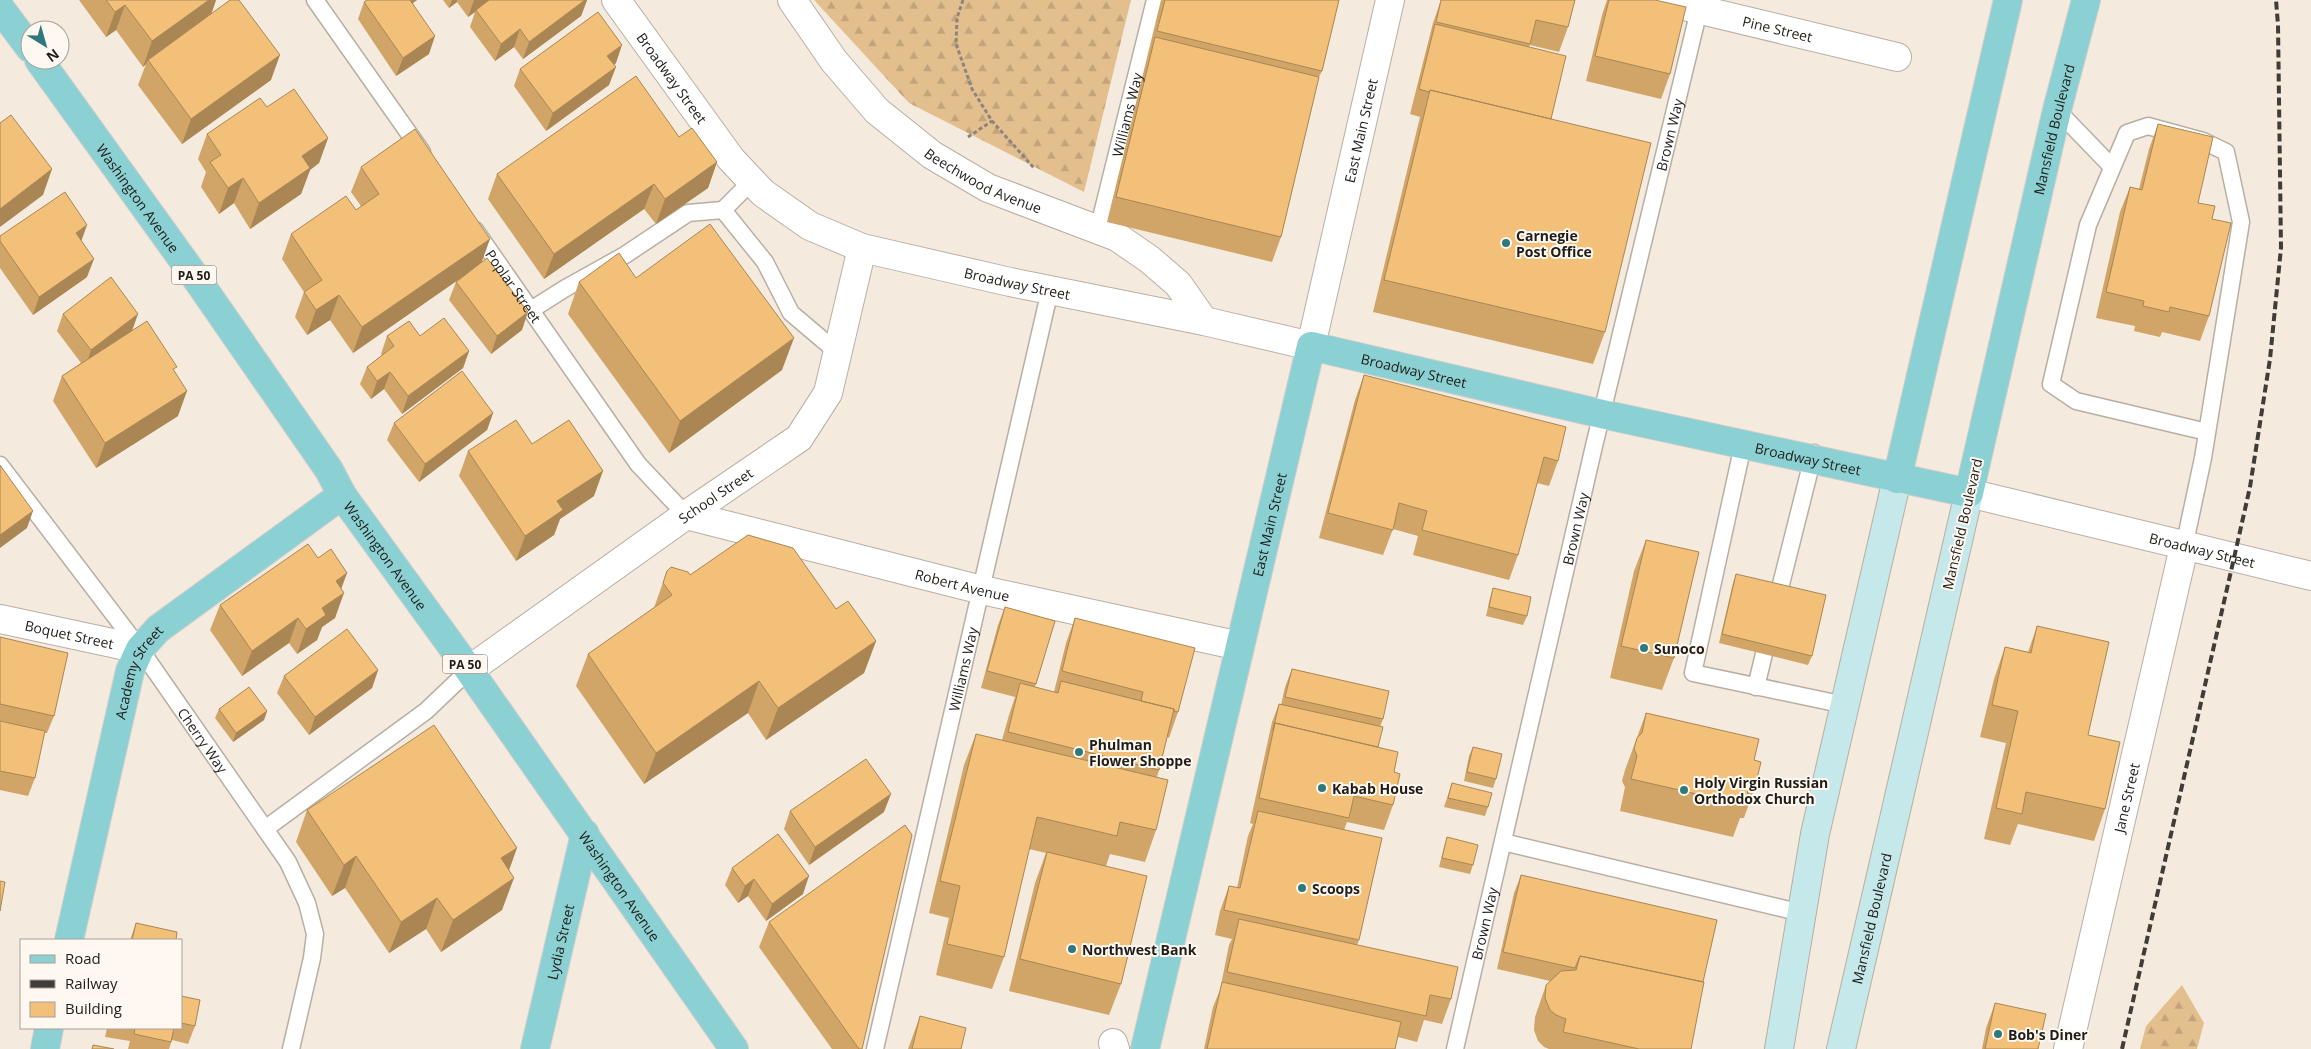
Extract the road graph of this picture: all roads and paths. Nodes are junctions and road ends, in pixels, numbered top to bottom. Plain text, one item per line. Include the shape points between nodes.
1 (315, 0) edge
2 (616, 0) edge
3 (792, 0) edge
4 (963, 0) edge
5 (1155, 0) edge
6 (1390, 0) edge
7 (2008, 0) edge
8 (2086, 0) edge
9 (1682, 4) edge
10 (0, 8) edge
11 (20, 35) edge
12 (1897, 57) dead end
13 (46, 70) edge
14 (2057, 110) junction
15 (992, 121) junction
16 (962, 142) dead end
17 (432, 167) edge
18 (2112, 167) junction
19 (1038, 172) dead end
20 (752, 181) junction
21 (723, 210) junction
22 (465, 214) edge
23 (1098, 230) junction
24 (862, 248) junction
25 (1050, 290) junction
26 (531, 310) junction
27 (1204, 321) junction
28 (1311, 346) junction
29 (838, 352) junction
30 (1602, 414) junction
31 (2207, 432) junction
32 (1743, 445) junction
33 (1814, 453) dead end
34 (0, 465) edge
35 (1898, 479) junction
36 (1969, 493) junction
37 (342, 495) junction
38 (686, 515) junction
39 (2184, 547) junction
40 (2311, 576) edge
41 (982, 590) junction
42 (0, 619) edge
43 (1240, 646) junction
44 (140, 649) junction
45 (469, 670) junction
46 (1756, 687) junction
47 (1845, 706) junction
48 (265, 829) junction
49 (585, 834) junction
50 (1503, 842) junction
51 (1802, 913) junction
52 (69, 939) edge
53 (49, 1029) edge
54 (45, 1049) edge
55 (291, 1049) edge
56 (535, 1049) edge
57 (734, 1049) edge
58 (875, 1049) edge
59 (1145, 1049) edge
60 (1455, 1049) edge
61 (1778, 1049) edge
62 (1842, 1049) edge
63 (2068, 1049) edge

1 - 17 lane
2 - 20 street, Broadway Street via 731,159
3 - 23 street, Beechwood Avenue via 834,62 877,111 932,155 988,188
4 - 15 path via 957,18 956,44 972,89
5 - 23 lane, Williams Way
6 - 28 street, East Main Street
7 - 35 main road
8 - 14 main road, Mansfield Boulevard
9 - 12 street, Pine Street
9 - 30 lane, Brown Way
10 - 11 main road
13 - 37 main road, Washington Avenue / PA 50 via 196,278 329,470
14 - 18 lane
14 - 36 main road, Mansfield Boulevard
15 - 16 path
15 - 19 path
18 - 31 lane via 2088,225 2051,384 2076,402
18 - 31 lane via 2127,133 2148,126 2203,141 2226,152 2241,222
20 - 21 lane
20 - 24 street, Broadway Street via 763,193 810,226
21 - 26 lane via 688,213 625,256
21 - 29 lane via 765,262 792,313
22 - 26 lane, Poplar Street
23 - 27 street, Beechwood Avenue via 1117,237 1161,269 1178,284
24 - 25 street, Broadway Street
24 - 29 street, School Street
25 - 27 street, Broadway Street
25 - 41 lane, Williams Way
26 - 38 lane, Poplar Street via 638,464
27 - 28 street, Broadway Street
28 - 30 main road, Broadway Street
28 - 43 main road, East Main Street
29 - 38 street, School Street via 828,393 799,438
30 - 32 main road, Broadway Street
30 - 50 lane, Brown Way
31 - 39 lane
32 - 35 main road, Broadway Street
32 - 46 lane via 1693,673
33 - 46 lane
34 - 44 lane, Cherry Way
35 - 36 main road, Broadway Street
35 - 47 main road
36 - 39 street, Broadway Street
36 - 62 main road, Mansfield Boulevard
37 - 44 main road, Academy Street via 158,629
37 - 45 main road, Washington Avenue / PA 50
38 - 41 street, Robert Avenue
38 - 45 street, School Street
39 - 40 street, Broadway Street
39 - 63 street, Jane Street
41 - 43 street, Robert Avenue
41 - 58 lane, Williams Way
42 - 44 street, Boquet Street
43 - 59 main road, East Main Street
44 - 48 lane, Cherry Way
44 - 52 main road, Academy Street via 130,671
45 - 48 lane via 426,711
45 - 49 main road, Washington Avenue / PA 50
46 - 47 lane
47 - 51 main road via 1815,834
48 - 55 lane, Cherry Way via 288,862 315,934
49 - 56 main road, Lydia Street
49 - 57 main road, Washington Avenue / PA 50
50 - 51 lane
50 - 60 lane, Brown Way
51 - 61 main road
53 - 54 main road

